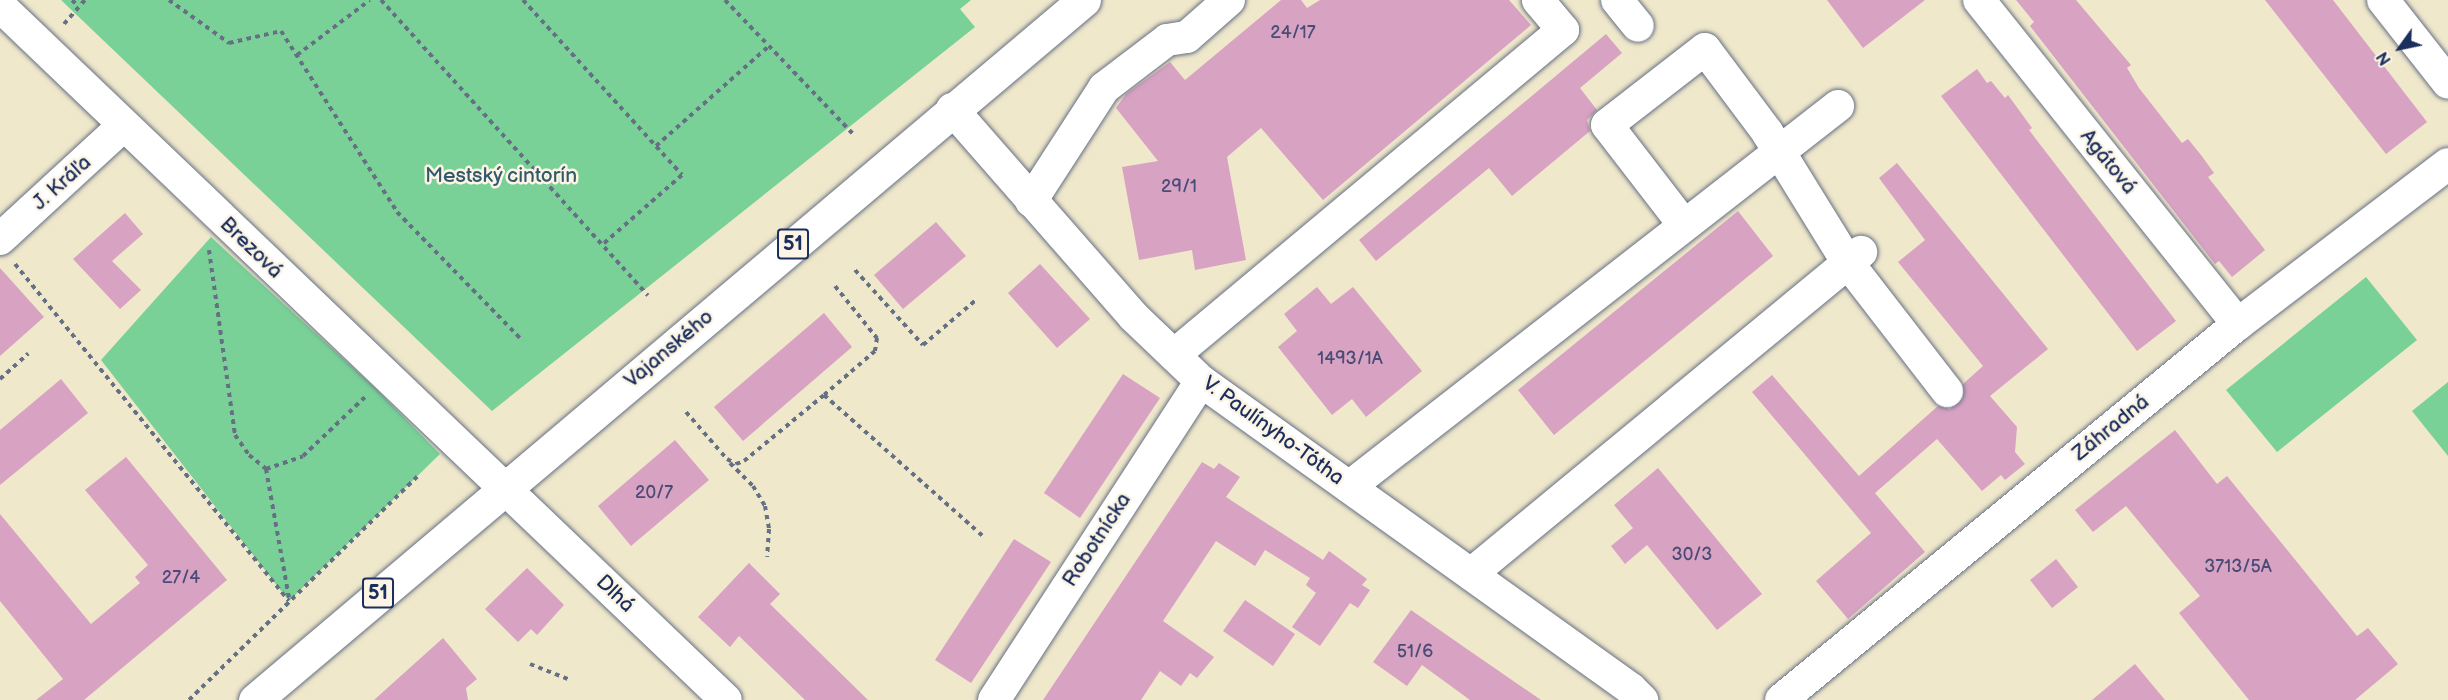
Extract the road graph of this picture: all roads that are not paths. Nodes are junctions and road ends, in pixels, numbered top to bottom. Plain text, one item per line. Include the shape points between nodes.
1 (1084, 0) edge
2 (1229, 0) edge
3 (1538, 0) edge
4 (1617, 0) edge
5 (1979, 0) edge
6 (2383, 0) edge
7 (0, 6) edge
8 (1638, 26) dead end
9 (2448, 83) edge
10 (1838, 106) dead end
11 (952, 109) junction
12 (123, 126) junction
13 (1779, 152) junction
14 (2448, 164) edge
15 (1031, 201) junction
16 (1684, 225) junction
17 (7, 250) edge
18 (1855, 257) junction
19 (2238, 324) junction
20 (1174, 355) junction
21 (1201, 381) junction
22 (1947, 390) dead end
23 (1349, 487) junction
24 (504, 489) junction
25 (1471, 574) junction
26 (255, 700) edge
27 (726, 700) edge
28 (994, 700) edge
29 (1642, 700) edge
30 (1781, 700) edge

1 - 11 main road, Vajanského / 51
2 - 15 street via 1186,37 1167,40 1104,88
3 - 20 street via 1563,30
4 - 8 street
5 - 19 street, Agátová
6 - 9 street
7 - 12 street, Brezová
10 - 13 street
11 - 15 street, V. Paulínyho-Tótha
11 - 24 main road, Vajanského / 51
12 - 17 street, J. Kráľa
12 - 24 street, Brezová
13 - 16 street
13 - 16 street via 1705,49 1607,125
13 - 18 street
14 - 19 street, Záhradná
15 - 20 street, V. Paulínyho-Tótha via 1134,317
16 - 23 street
18 - 22 street
18 - 25 street
19 - 30 street, Záhradná
20 - 21 street, V. Paulínyho-Tótha
21 - 23 street, V. Paulínyho-Tótha
21 - 28 street, Robotnícka
23 - 25 street, V. Paulínyho-Tótha
24 - 26 main road, Vajanského / 51
24 - 27 street, Dlhá
25 - 29 street, V. Paulínyho-Tótha

